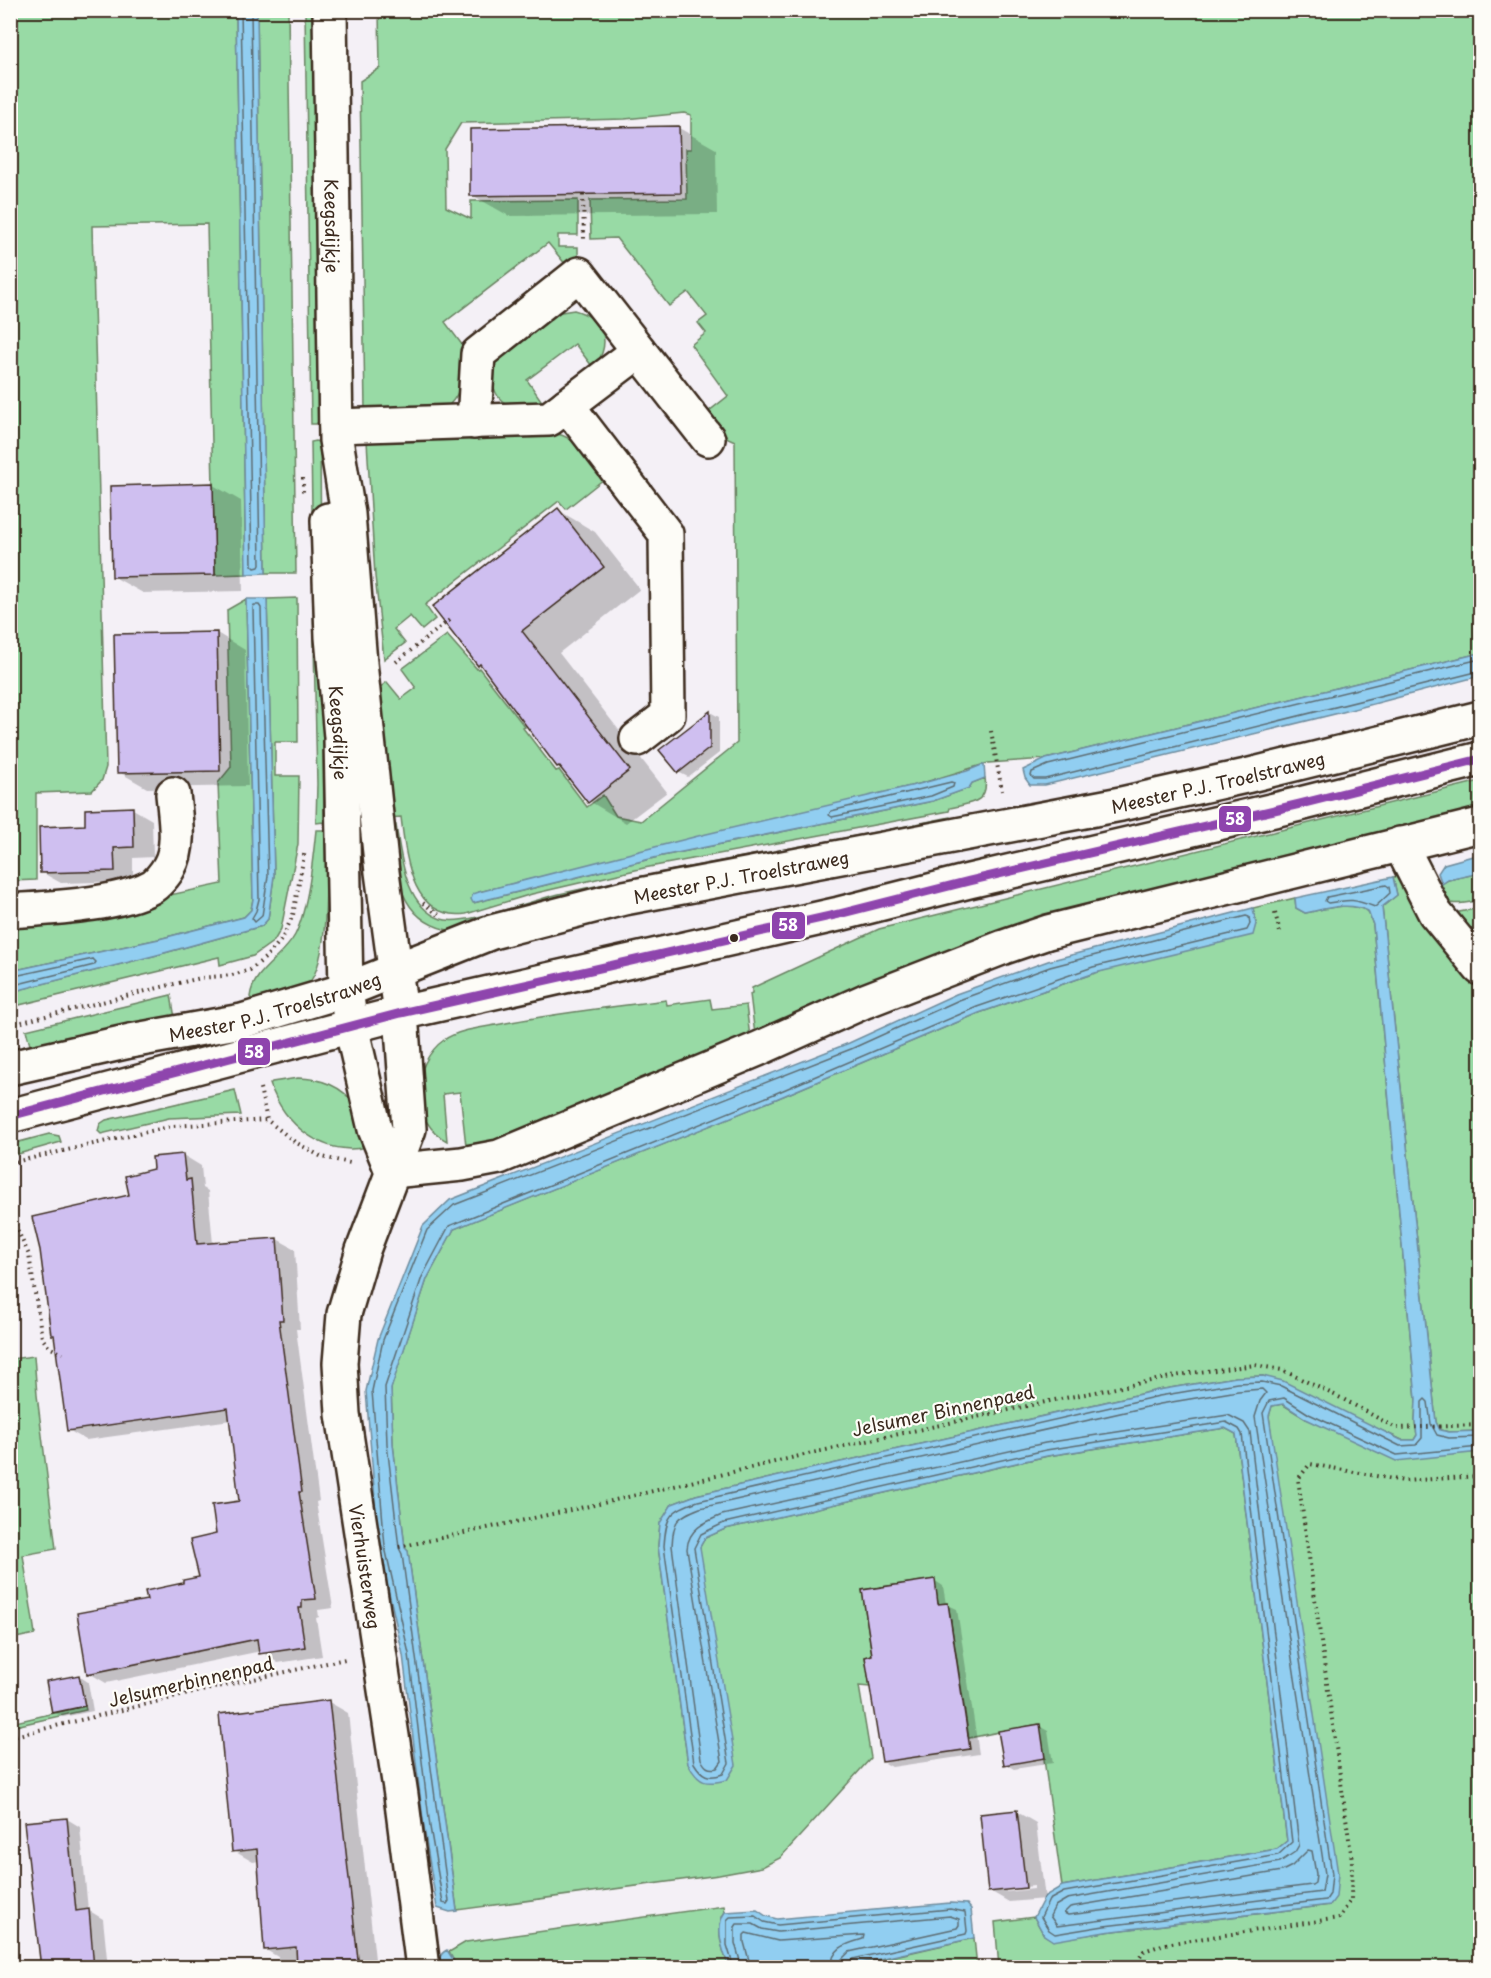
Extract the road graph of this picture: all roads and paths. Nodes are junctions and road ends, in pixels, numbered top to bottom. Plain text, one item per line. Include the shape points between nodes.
1 (330, 10) edge
2 (583, 195) dead end
3 (579, 274) junction
4 (639, 351) junction
5 (567, 405) junction
6 (474, 422) junction
7 (336, 433) junction
8 (708, 439) dead end
9 (451, 619) dead end
10 (388, 668) dead end
11 (1480, 698) edge
12 (1480, 718) edge
13 (991, 731) dead end
14 (637, 739) dead end
15 (1480, 759) edge
16 (173, 794) dead end
17 (1004, 804) junction
18 (956, 813) dead end
19 (1480, 825) edge
20 (1400, 844) junction
21 (305, 845) dead end
22 (10, 911) edge
23 (1480, 968) edge
24 (396, 970) junction
25 (346, 990) junction
26 (401, 1013) junction
27 (10, 1025) edge
28 (351, 1026) junction
29 (10, 1068) edge
30 (10, 1116) edge
31 (10, 1163) edge
32 (392, 1171) junction
33 (11, 1216) edge
34 (63, 1354) dead end
35 (1480, 1425) edge
36 (1480, 1476) edge
37 (406, 1546) dead end
38 (378, 1652) junction
39 (10, 1737) edge
40 (423, 1968) edge
41 (1137, 1968) edge

1 - 7 street, Keegsdijkje
2 - 3 path via 584,259
3 - 4 street
3 - 6 street via 478,354
4 - 5 street
4 - 8 street
5 - 6 street via 549,419
5 - 14 street via 666,534 668,715
6 - 7 street
7 - 24 street, Keegsdijkje via 348,514 382,872
7 - 25 street, Keegsdijkje via 327,508 341,737
9 - 10 path
11 - 17 street, Meester P.J. Troelstraweg via 1181,769
12 - 24 street, Meester P.J. Troelstraweg via 1121,804 624,898 492,932
13 - 17 path
15 - 26 street via 840,914
16 - 22 street via 175,846 170,866 153,887 80,904
17 - 18 street, Meester P.J. Troelstraweg
19 - 20 street
20 - 23 street via 1435,913
20 - 32 street via 1048,932 865,1001 499,1157
21 - 27 path via 294,915 282,939 250,970 170,985
24 - 25 street, Meester P.J. Troelstraweg
24 - 26 street, Keegsdijkje
25 - 28 street, Keegsdijkje
25 - 29 street, Meester P.J. Troelstraweg via 242,1021
26 - 28 street
26 - 32 street, Vierhuisterweg via 410,1129
28 - 30 street
28 - 32 street via 375,1129
31 - 32 path via 173,1126 267,1120 322,1157
32 - 38 street, Vierhuisterweg via 344,1314 340,1363 343,1414
33 - 34 path via 29,1255 42,1338
35 - 37 path, Jelsumer Binnenpaed via 1396,1428 1281,1370 1255,1365 1191,1373 1050,1401
36 - 41 path via 1404,1481 1310,1464 1298,1479 1352,1860 1350,1900 1339,1918 1165,1944 1144,1951
38 - 39 path, Jelsumerbinnenpad
38 - 40 street, Vierhuisterweg

